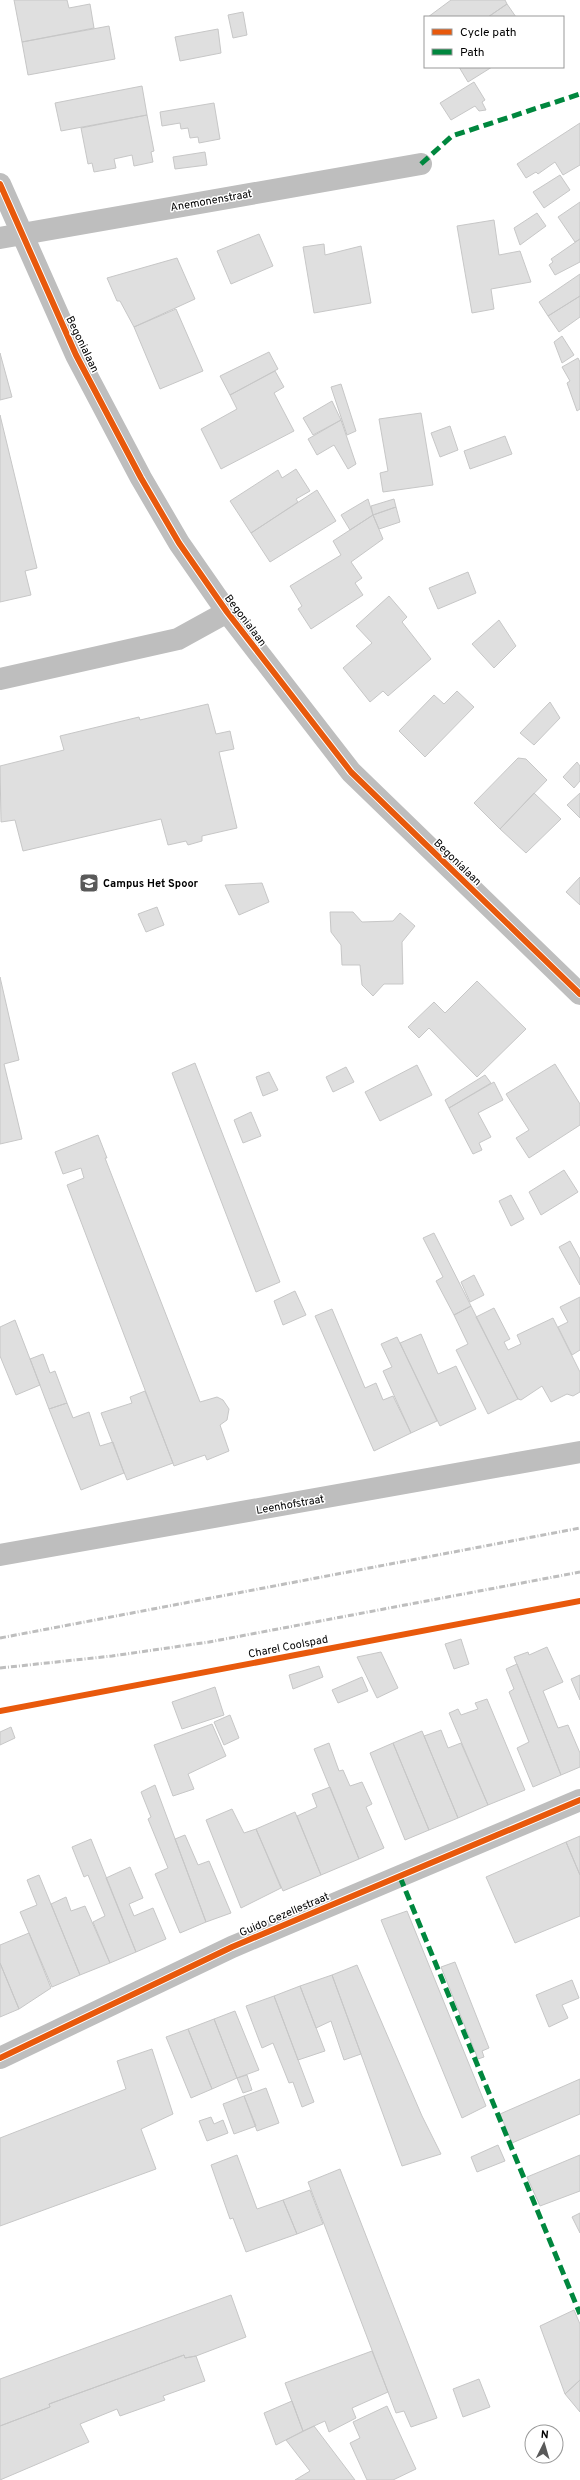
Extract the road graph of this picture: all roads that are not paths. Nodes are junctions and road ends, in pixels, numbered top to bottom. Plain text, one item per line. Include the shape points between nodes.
1 (421, 164) dead end
2 (0, 184) edge
3 (21, 233) junction
4 (0, 238) edge
5 (227, 612) junction
6 (0, 679) edge
7 (580, 994) edge
8 (580, 1452) edge
9 (0, 1555) edge
10 (580, 1800) edge
11 (0, 2058) edge

1 - 3 street, Anemonenstraat
2 - 3 street, Begonialaan
3 - 4 street, Anemonenstraat
3 - 5 street, Begonialaan via 76,355 140,478 179,543
5 - 6 street via 178,639
5 - 7 street, Begonialaan via 351,772
8 - 9 street, Leenhofstraat
10 - 11 street, Guido Gezellestraat via 232,1947

